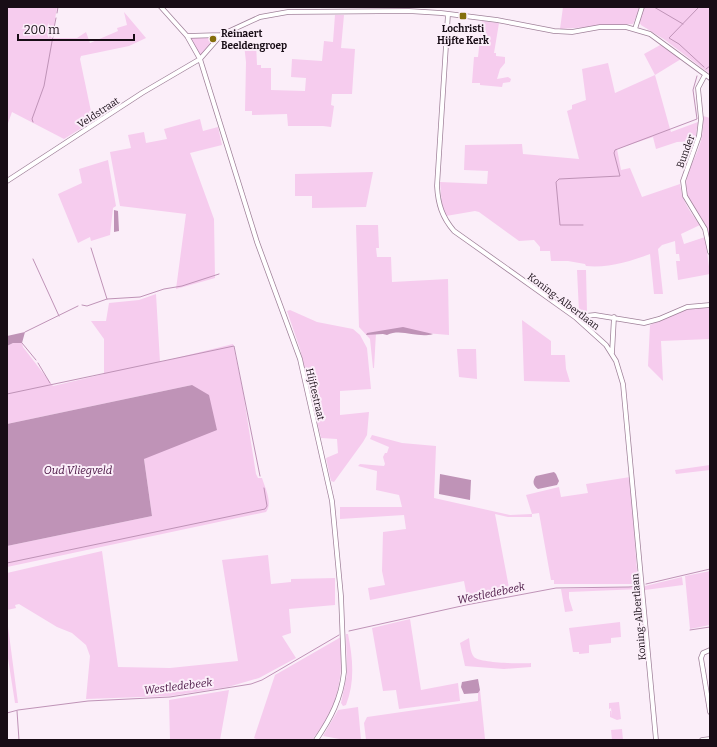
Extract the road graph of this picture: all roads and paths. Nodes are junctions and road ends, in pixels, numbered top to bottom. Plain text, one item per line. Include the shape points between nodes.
1 (161, 7) edge
2 (642, 7) edge
3 (288, 10) edge
4 (448, 14) junction
5 (635, 28) junction
6 (221, 34) junction
7 (187, 36) junction
8 (200, 59) junction
9 (706, 74) junction
10 (710, 78) edge
11 (7, 181) edge
12 (710, 252) edge
13 (710, 305) edge
14 (575, 317) junction
15 (614, 317) junction
16 (612, 353) junction
17 (710, 650) edge
18 (710, 712) edge
19 (710, 739) edge
20 (316, 740) edge
21 (656, 740) edge
22 (702, 740) edge

1 - 7 street, Hijftestraat
2 - 5 street
3 - 4 street via 409,11
3 - 6 street
4 - 5 street via 554,31 572,32 610,26
4 - 14 street, Koning-Albertlaan via 437,186 440,209 454,231
5 - 9 street via 658,39
6 - 7 street
6 - 8 street, Veldstraat
7 - 8 street, Hijftestraat
8 - 11 street, Veldstraat via 142,93
8 - 20 street, Hijftestraat via 257,242 294,341 332,502 344,672 335,710
9 - 10 street
9 - 12 street, Bunder via 698,88 701,119 699,136 684,181 685,196 705,229
13 - 15 street via 687,307 644,323
14 - 15 street
14 - 16 street, Koning-Albertlaan
15 - 16 street
16 - 21 street, Koning-Albertlaan via 623,384
17 - 18 street via 701,658
19 - 22 street

